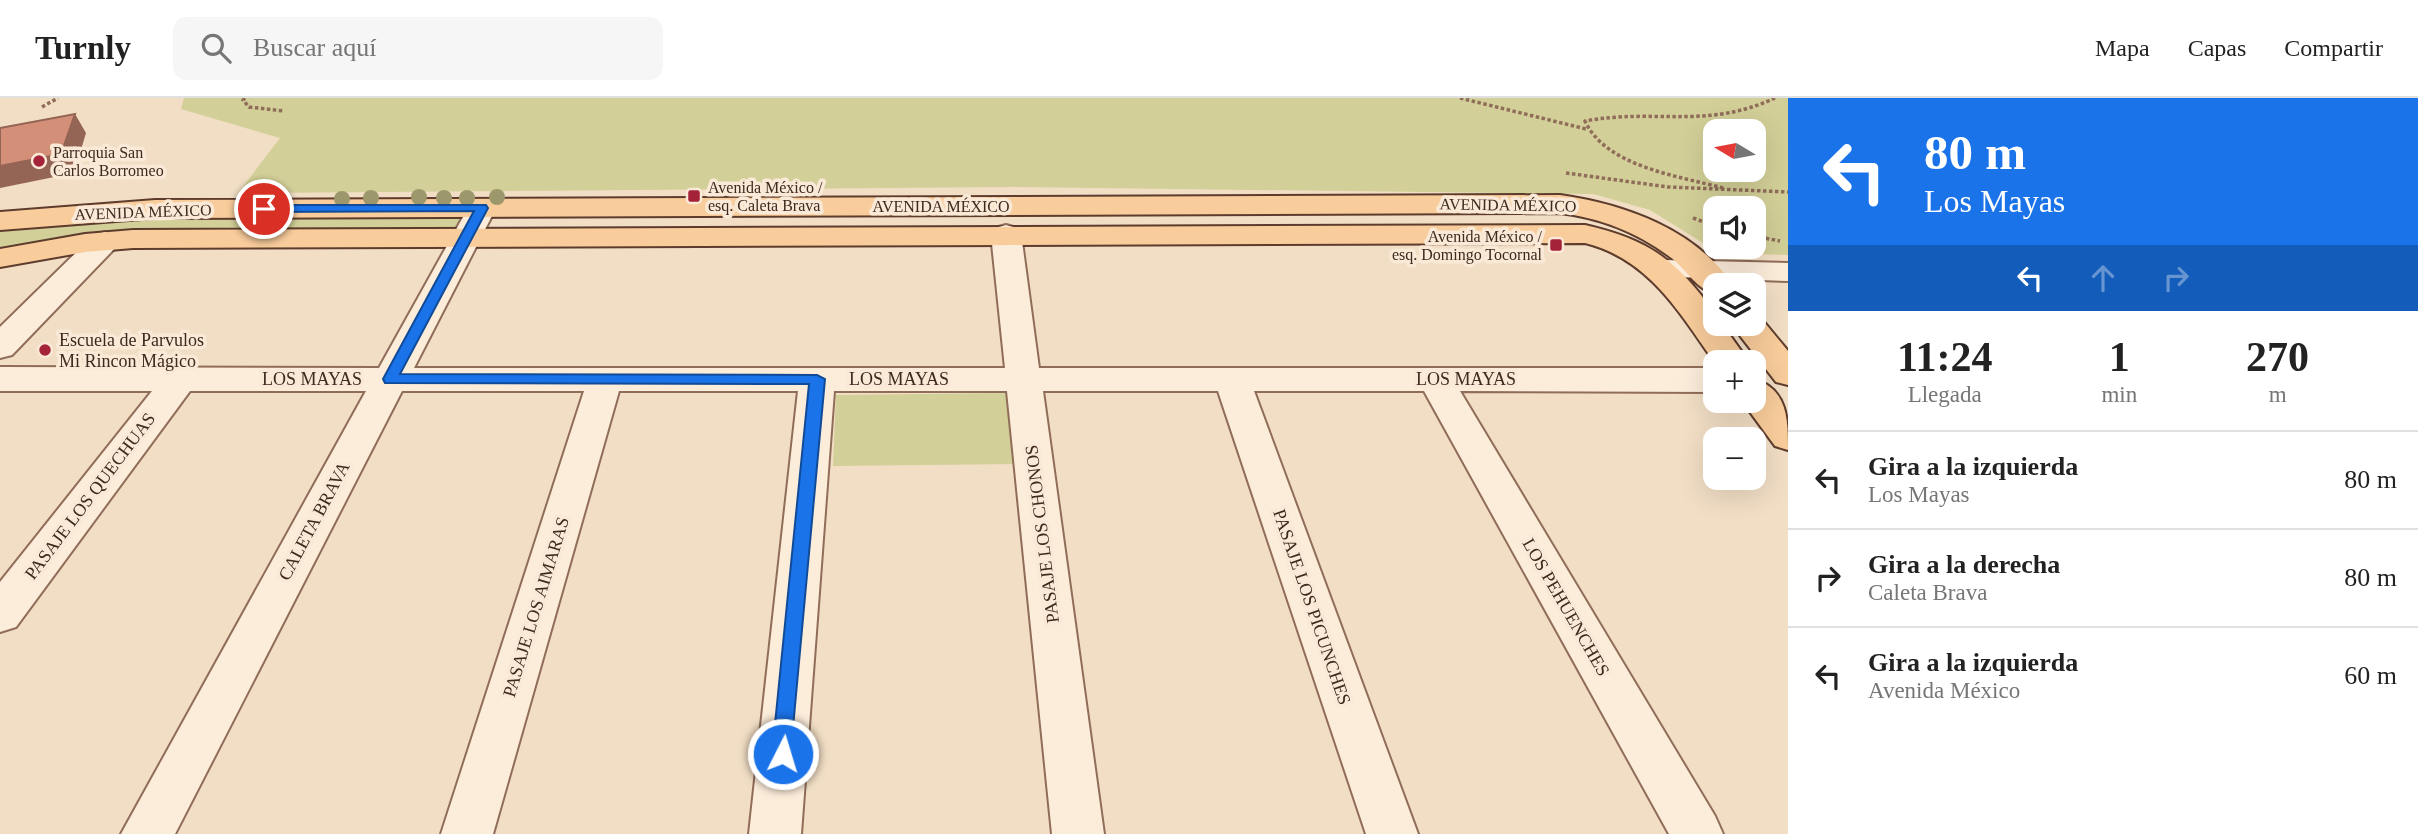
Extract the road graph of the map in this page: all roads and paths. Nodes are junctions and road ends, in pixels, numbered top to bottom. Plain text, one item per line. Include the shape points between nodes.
1 (58, 98) edge
2 (245, 98) edge
3 (1460, 98) edge
4 (1776, 98) edge
5 (42, 107) dead end
6 (284, 111) dead end
7 (1586, 129) junction
8 (1562, 173) dead end
9 (1723, 188) junction
10 (1788, 192) edge
11 (0, 221) edge
12 (474, 223) junction
13 (1006, 234) junction
14 (1766, 238) edge
15 (105, 241) junction
16 (1788, 242) edge
17 (0, 257) edge
18 (1662, 269) junction
19 (1788, 272) edge
20 (1706, 273) edge
21 (1766, 273) edge
22 (1703, 276) edge
23 (1758, 336) edge
24 (0, 347) edge
25 (1723, 350) edge
26 (1788, 374) edge
27 (0, 379) edge
28 (180, 379) junction
29 (390, 379) junction
30 (605, 379) junction
31 (817, 379) junction
32 (1023, 379) junction
33 (1232, 379) junction
34 (1434, 379) junction
35 (1703, 380) edge
36 (1766, 407) edge
37 (1788, 437) edge
38 (0, 614) edge
39 (147, 834) edge
40 (467, 834) edge
41 (775, 834) edge
42 (1078, 834) edge
43 (1392, 834) edge
44 (1697, 834) edge

1 - 5 path
2 - 6 path via 249,107
3 - 7 path
4 - 7 path via 1727,118 1601,117 1585,121
7 - 9 path via 1600,145 1627,158
8 - 9 path via 1668,187
9 - 10 path
11 - 12 main road, AVENIDA MÉXICO via 155,209
12 - 13 main road, AVENIDA MÉXICO
12 - 15 main road, AVENIDA MÉXICO
12 - 20 main road, AVENIDA MÉXICO via 1560,204 1623,217
12 - 29 street, CALETA BRAVA
13 - 18 main road, AVENIDA MÉXICO via 1572,233 1626,245
13 - 32 street, PASAJE LOS CHONOS
14 - 16 path
15 - 17 main road, AVENIDA MÉXICO
15 - 24 street
18 - 22 street
18 - 25 main road, AVENIDA MÉXICO
19 - 21 street
23 - 26 main road
27 - 28 street, LOS MAYAS
28 - 29 street, LOS MAYAS
28 - 38 street, PASAJE LOS QUECHUAS
29 - 30 street, LOS MAYAS
29 - 39 street, CALETA BRAVA
30 - 31 street, LOS MAYAS
30 - 40 street, PASAJE LOS AIMARAS
31 - 32 street, LOS MAYAS
31 - 41 street
32 - 33 street, LOS MAYAS
32 - 42 street, PASAJE LOS CHONOS
33 - 34 street, LOS MAYAS
33 - 43 street, PASAJE LOS PICUNCHES
34 - 35 street, LOS MAYAS
34 - 44 street, LOS PEHUENCHES
36 - 37 main road

